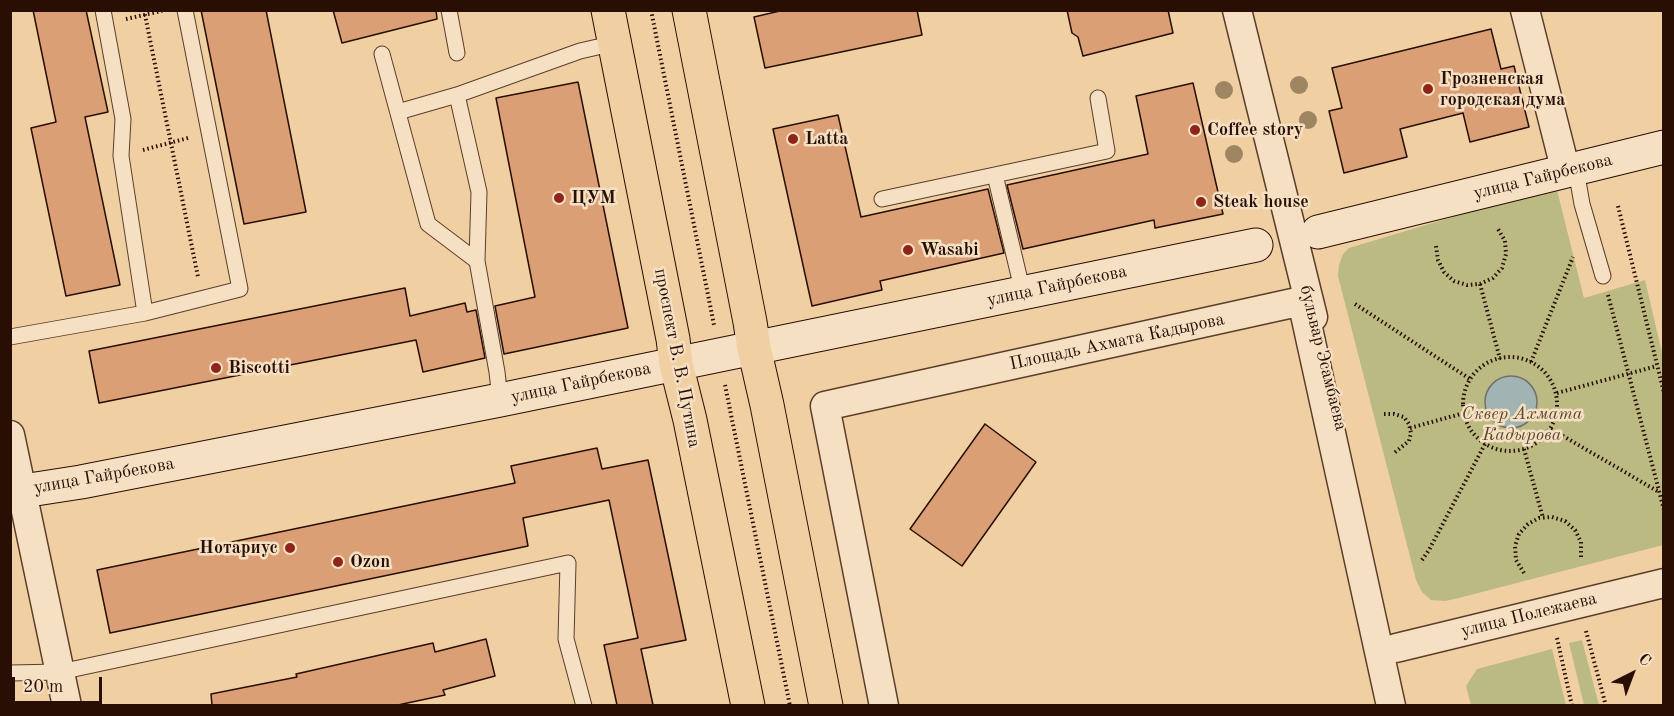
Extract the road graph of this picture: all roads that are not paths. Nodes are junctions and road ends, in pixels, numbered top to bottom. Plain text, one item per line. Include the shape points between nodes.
1 (185, 10) edge
2 (449, 10) edge
3 (608, 10) edge
4 (689, 10) edge
5 (1236, 10) edge
6 (1525, 10) edge
7 (104, 18) edge
8 (615, 43) junction
9 (458, 53) dead end
10 (382, 54) dead end
11 (457, 95) junction
12 (1098, 98) dead end
13 (398, 112) junction
14 (1664, 147) edge
15 (1571, 171) junction
16 (995, 175) junction
17 (882, 199) dead end
18 (1317, 232) dead end
19 (1256, 245) dead end
20 (477, 261) junction
21 (1603, 276) road end
22 (1023, 293) junction
23 (145, 314) junction
24 (10, 337) edge
25 (754, 348) junction
26 (676, 364) junction
27 (500, 400) junction
28 (10, 435) edge
29 (17, 492) edge
30 (1664, 583) edge
31 (1396, 648) junction
32 (60, 672) junction
33 (10, 673) edge
34 (67, 705) edge
35 (584, 705) edge
36 (748, 705) edge
37 (826, 705) edge
38 (884, 705) edge
39 (1391, 705) edge
40 (1409, 705) edge

1 - 23 lane via 240,289
2 - 9 lane
3 - 8 main road, проспект В. В. Путина
4 - 25 main road
5 - 31 street, бульвар Эсамбаева
6 - 15 street
7 - 23 lane via 123,119 121,156
8 - 11 lane via 580,51
8 - 26 main road, проспект В. В. Путина
10 - 13 lane
11 - 13 lane
11 - 20 lane via 479,192
12 - 16 lane via 1107,151
13 - 20 lane via 428,224
14 - 15 street, улица Гайрбекова
15 - 18 street, улица Гайрбекова
15 - 21 lane
16 - 17 lane
16 - 22 lane
19 - 22 street, улица Гайрбекова
20 - 27 lane
22 - 25 street, улица Гайрбекова
23 - 24 lane
25 - 26 street, улица Гайрбекова
25 - 37 main road
26 - 27 street, улица Гайрбекова
26 - 36 main road, проспект В. В. Путина
27 - 29 street, улица Гайрбекова
28 - 29 street
29 - 32 street
30 - 31 street, улица Полежаева
31 - 40 street, бульвар Эсамбаева
32 - 33 lane
32 - 34 street
32 - 35 lane via 568,563 566,639
38 - 39 street, Площадь Ахмата Кадырова via 825,406 1302,301

